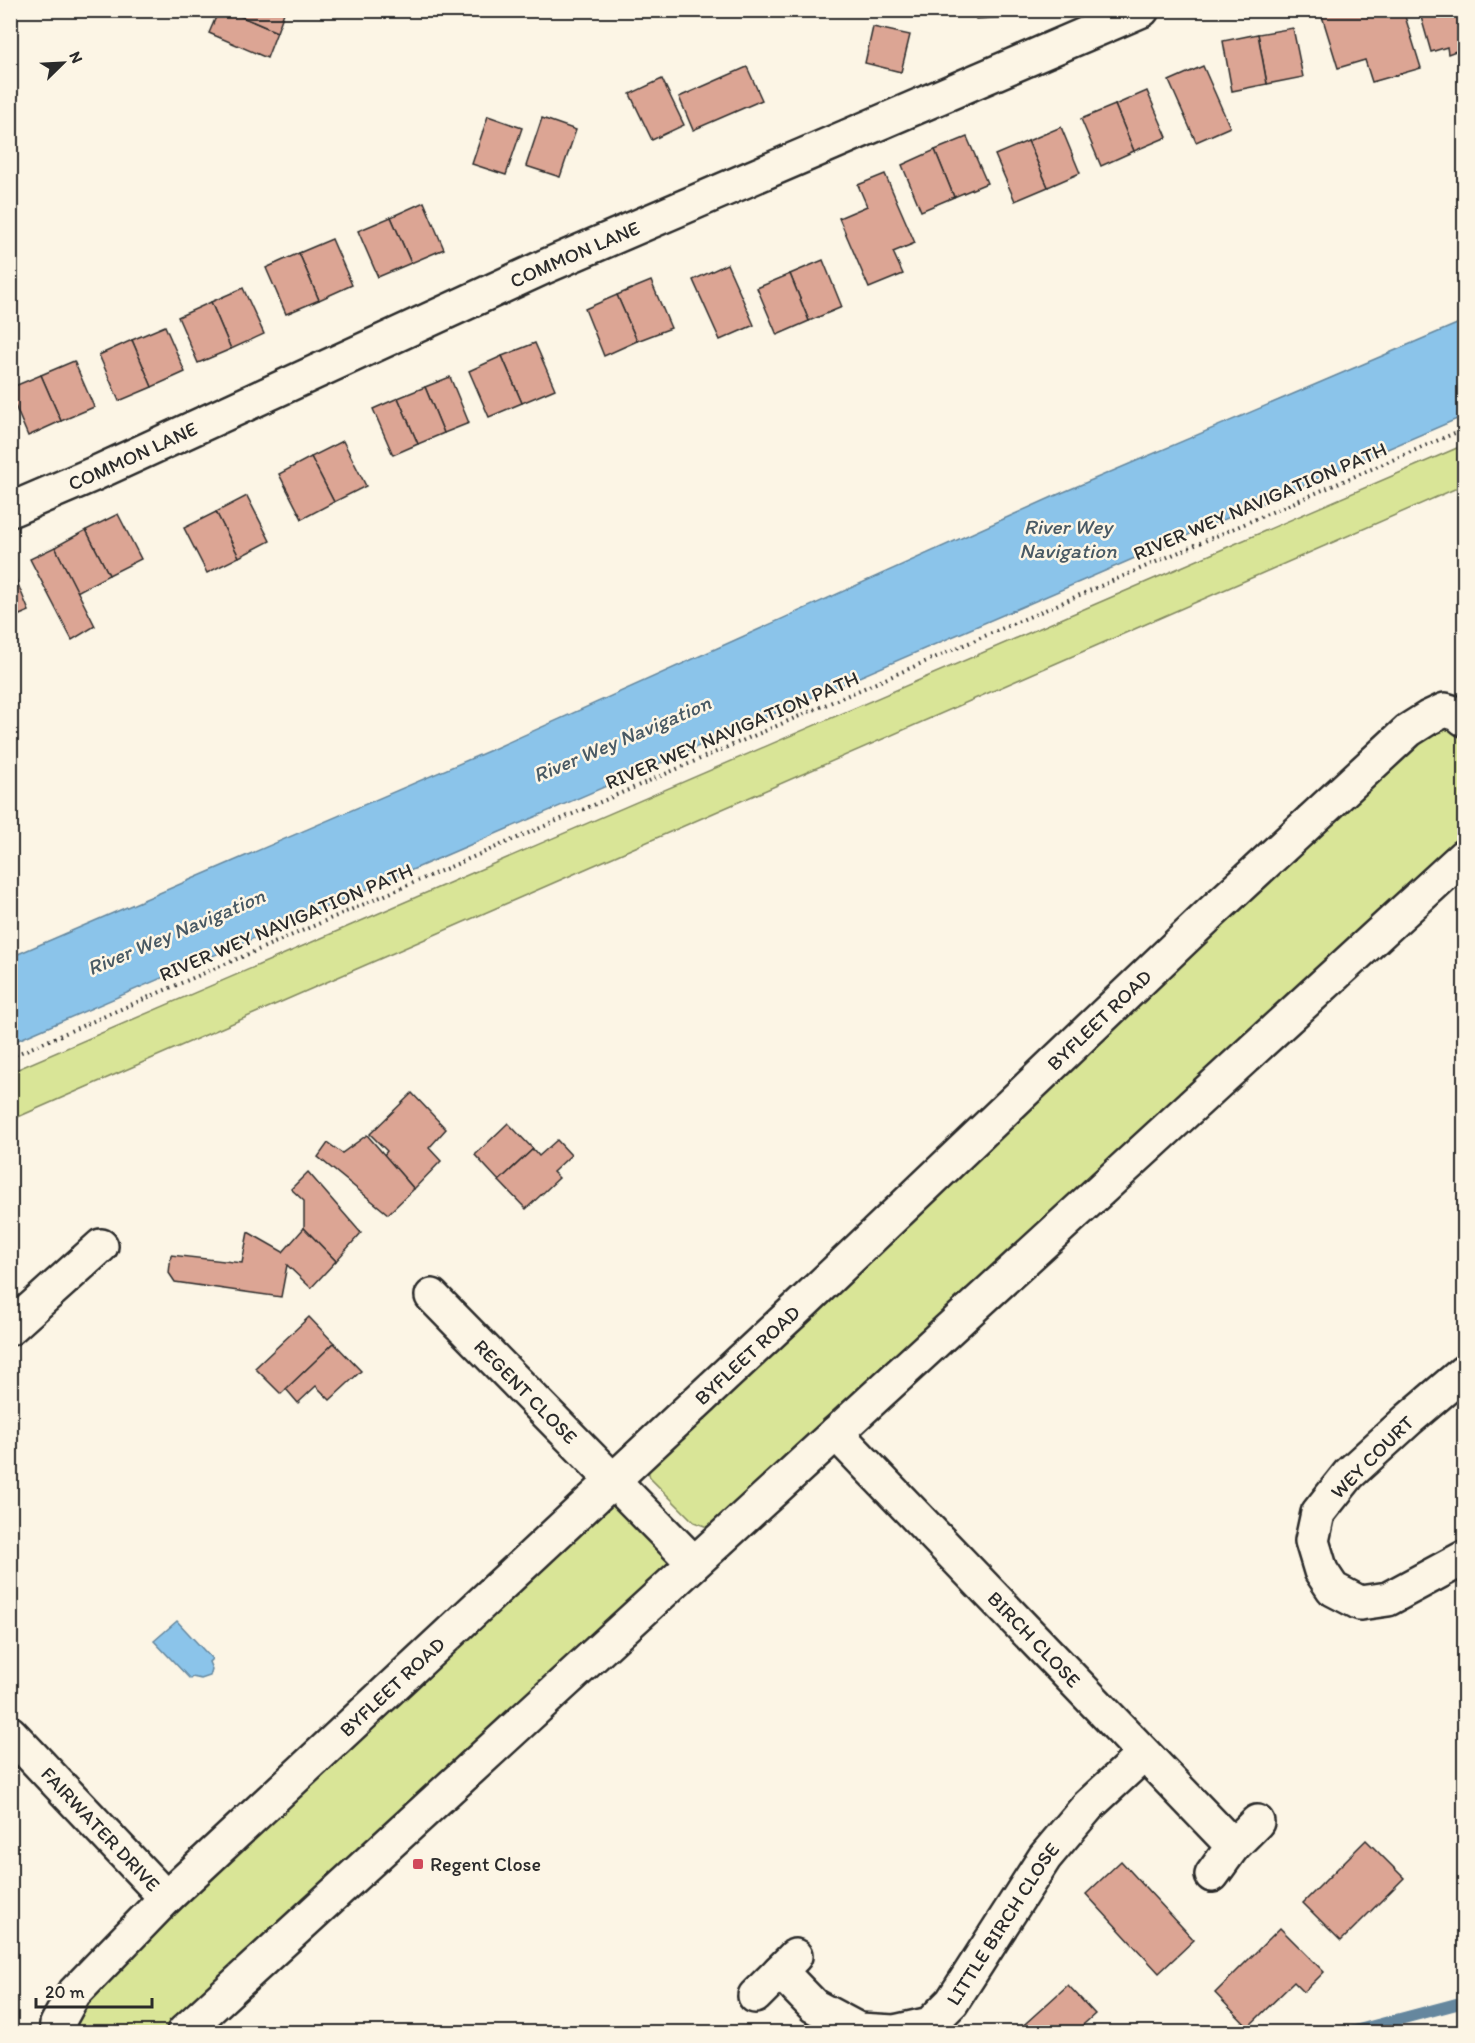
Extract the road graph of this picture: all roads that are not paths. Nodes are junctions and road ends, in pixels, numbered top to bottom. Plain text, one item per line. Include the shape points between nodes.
1 (1142, 10) edge
2 (10, 510) edge
3 (1464, 719) edge
4 (1464, 856) edge
5 (101, 1246) dead end
6 (432, 1296) dead end
7 (10, 1328) edge
8 (1464, 1372) edge
9 (836, 1433) junction
10 (613, 1480) junction
11 (1464, 1558) edge
12 (694, 1563) junction
13 (10, 1733) edge
14 (1144, 1754) junction
15 (1257, 1822) dead end
16 (1233, 1846) junction
17 (1212, 1875) dead end
18 (166, 1898) junction
19 (755, 1996) dead end
20 (61, 2032) edge
21 (184, 2032) edge

1 - 2 street, COMMON LANE via 544,267
3 - 10 street, BYFLEET ROAD via 1445,710 1409,730
4 - 9 street
5 - 7 street
6 - 10 street, REGENT CLOSE
8 - 11 street, WEY COURT via 1349,1474 1317,1513 1312,1541 1321,1571 1334,1588 1360,1603 1388,1599
9 - 12 street
9 - 14 street, BIRCH CLOSE
10 - 12 street, REGENT CLOSE
10 - 18 street, BYFLEET ROAD
12 - 21 street
13 - 18 street, FAIRWATER DRIVE
14 - 16 street, BIRCH CLOSE
14 - 19 street, LITTLE BIRCH CLOSE via 1089,1806 1045,1857 952,2002 930,2024 894,2032 859,2030 814,2006 788,1963
15 - 16 street
16 - 17 street
18 - 20 street, BYFLEET ROAD via 74,1993 57,2024

